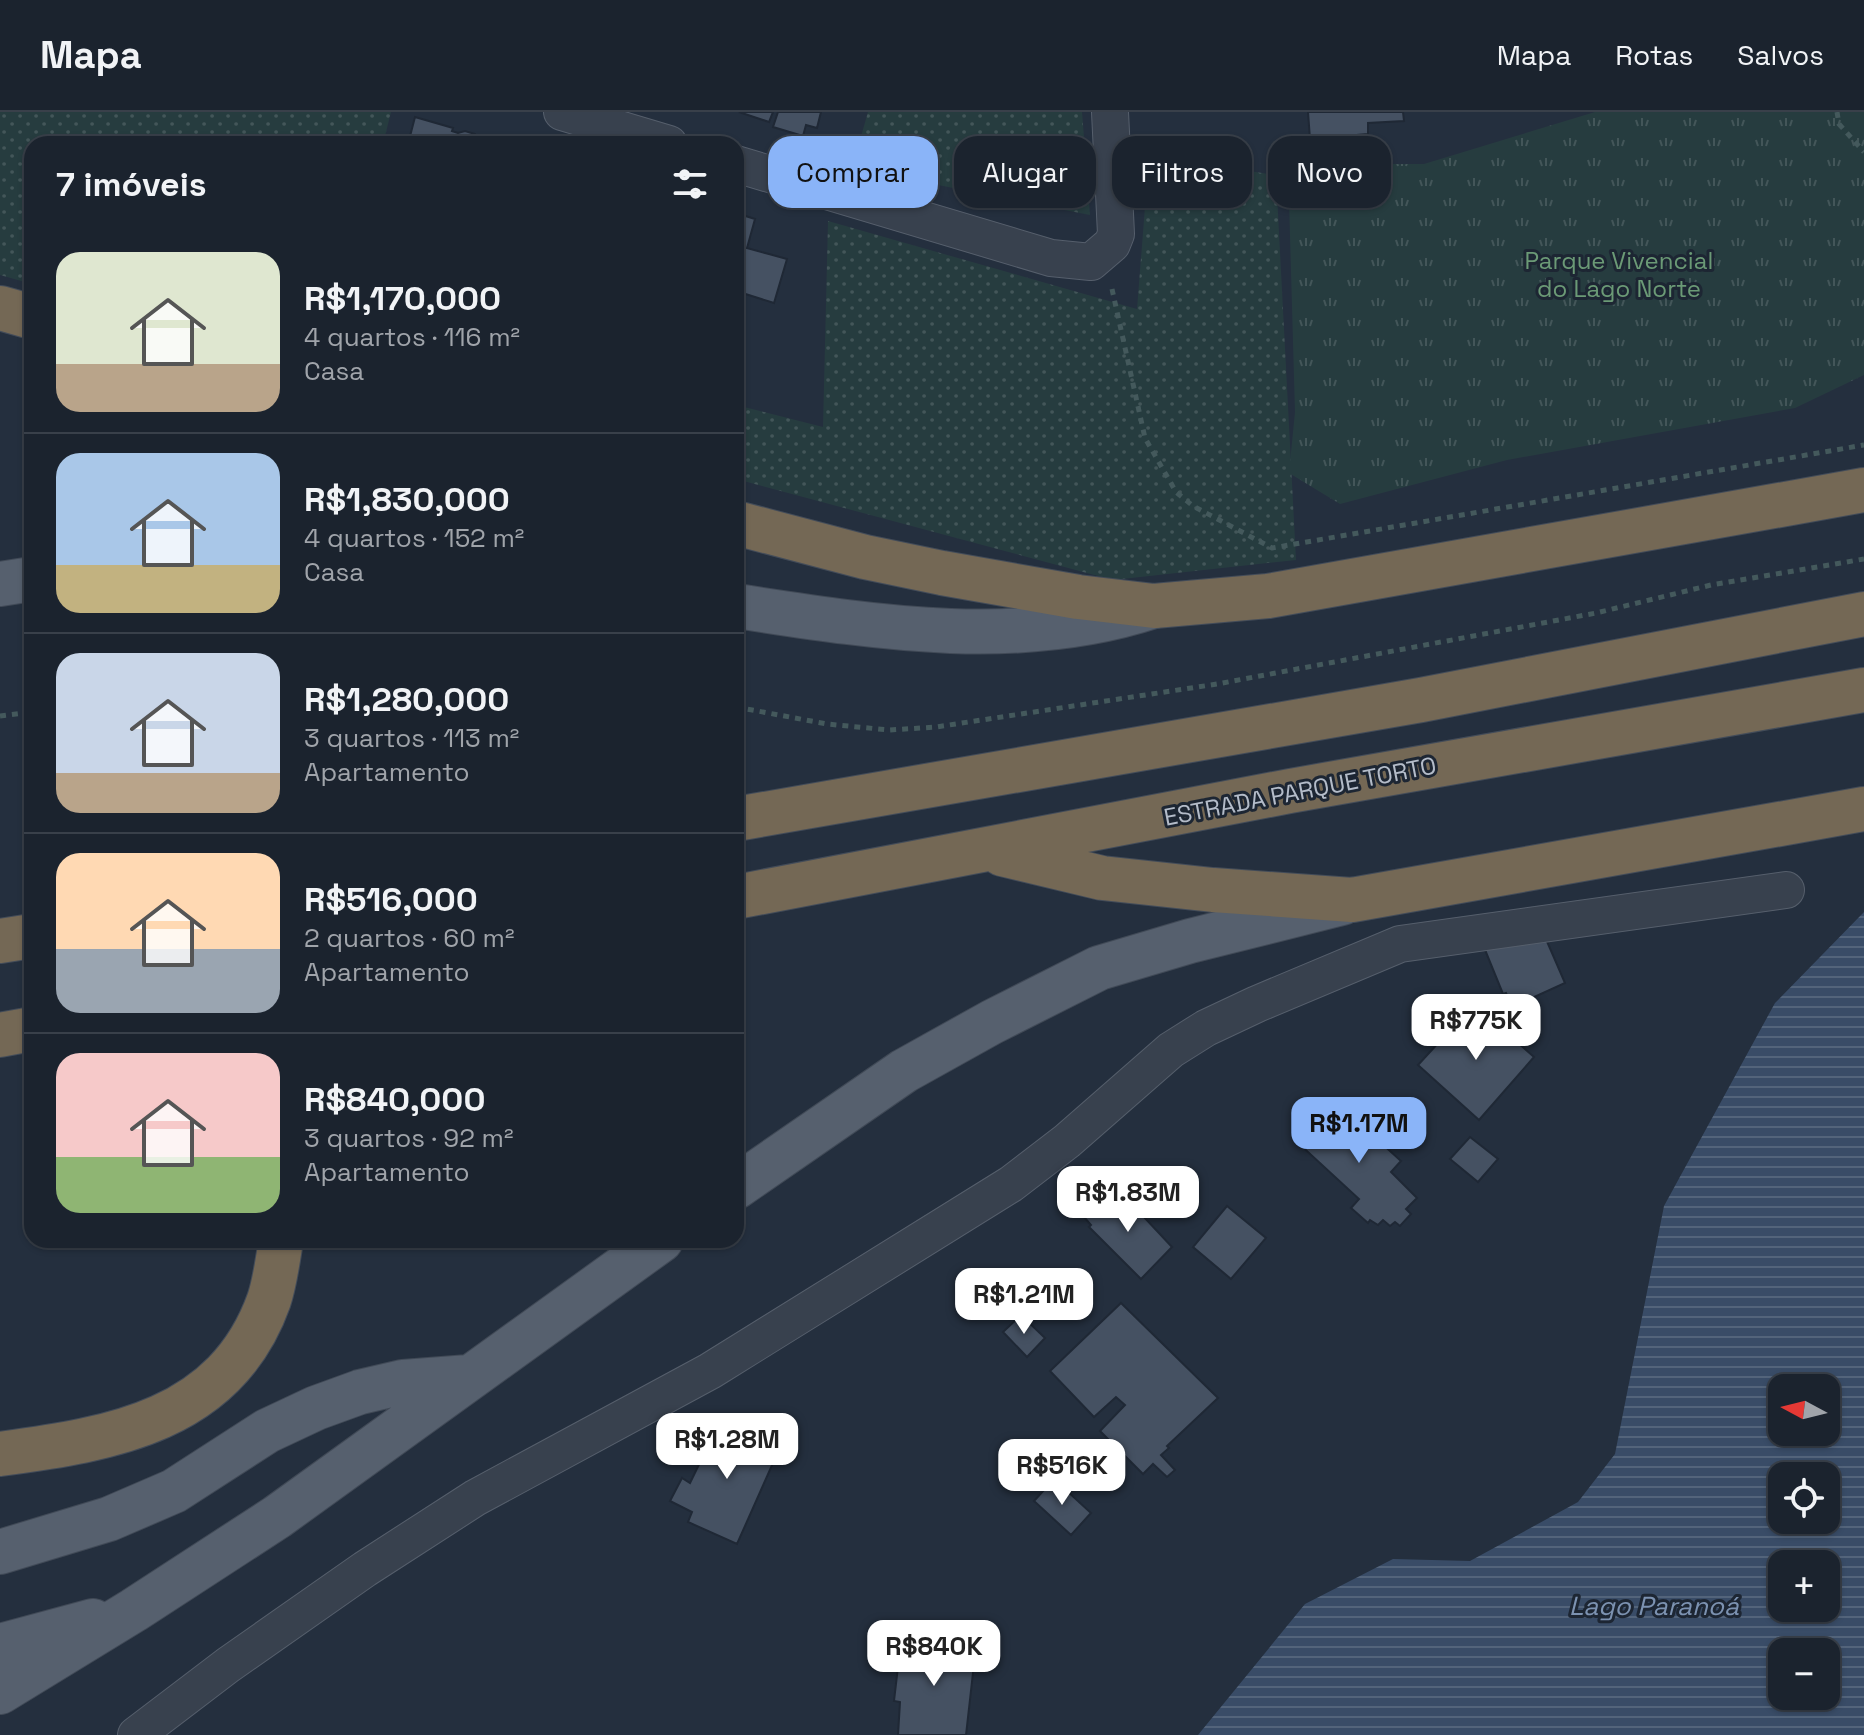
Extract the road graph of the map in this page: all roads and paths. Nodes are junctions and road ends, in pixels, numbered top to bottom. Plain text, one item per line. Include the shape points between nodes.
1 (562, 112) edge
2 (1110, 112) edge
3 (1837, 112) edge
4 (642, 136) edge
5 (1864, 152) edge
6 (744, 166) edge
7 (1104, 253) junction
8 (0, 308) edge
9 (24, 315) edge
10 (1864, 445) edge
11 (1864, 490) edge
12 (744, 525) edge
13 (1864, 559) edge
14 (24, 580) edge
15 (0, 584) edge
16 (1154, 606) junction
17 (744, 607) edge
18 (1864, 614) edge
19 (1864, 690) edge
20 (744, 708) edge
21 (24, 713) edge
22 (0, 716) edge
23 (1864, 809) edge
24 (744, 818) edge
25 (988, 850) junction
26 (1786, 890) dead end
27 (744, 896) edge
28 (1352, 900) junction
29 (24, 937) edge
30 (0, 941) edge
31 (744, 1181) edge
32 (279, 1248) edge
33 (650, 1248) edge
34 (469, 1377) junction
35 (0, 1454) edge
36 (0, 1552) edge
37 (134, 1610) junction
38 (0, 1646) edge
39 (0, 1692) edge
40 (136, 1735) edge

1 - 4 street
2 - 7 street via 1116,234
3 - 5 path via 1839,124
6 - 7 street via 1051,258 1091,262
7 - 10 path via 1145,438 1176,492 1272,548
8 - 9 highway
11 - 16 highway via 1268,596
12 - 16 highway via 942,573
13 - 20 path via 1217,684 936,727 889,730
14 - 15 main road
16 - 17 main road via 1082,625 966,631 868,626
18 - 24 highway via 1405,702
19 - 25 highway, ESTRADA PARQUE TORTO
21 - 22 path
23 - 28 highway
25 - 27 highway, ESTRADA PARQUE TORTO
25 - 28 highway via 1102,878
26 - 40 street via 1400,944 1206,1028 1171,1050 1011,1184 710,1371 475,1498 352,1578
28 - 31 main road via 1099,968 904,1071
29 - 30 highway
32 - 35 highway via 269,1300 242,1352 202,1395 153,1420 104,1436
33 - 34 main road
34 - 36 main road via 403,1382 316,1408 267,1431 174,1491 109,1519
34 - 37 main road via 277,1517
37 - 38 main road
37 - 39 main road

